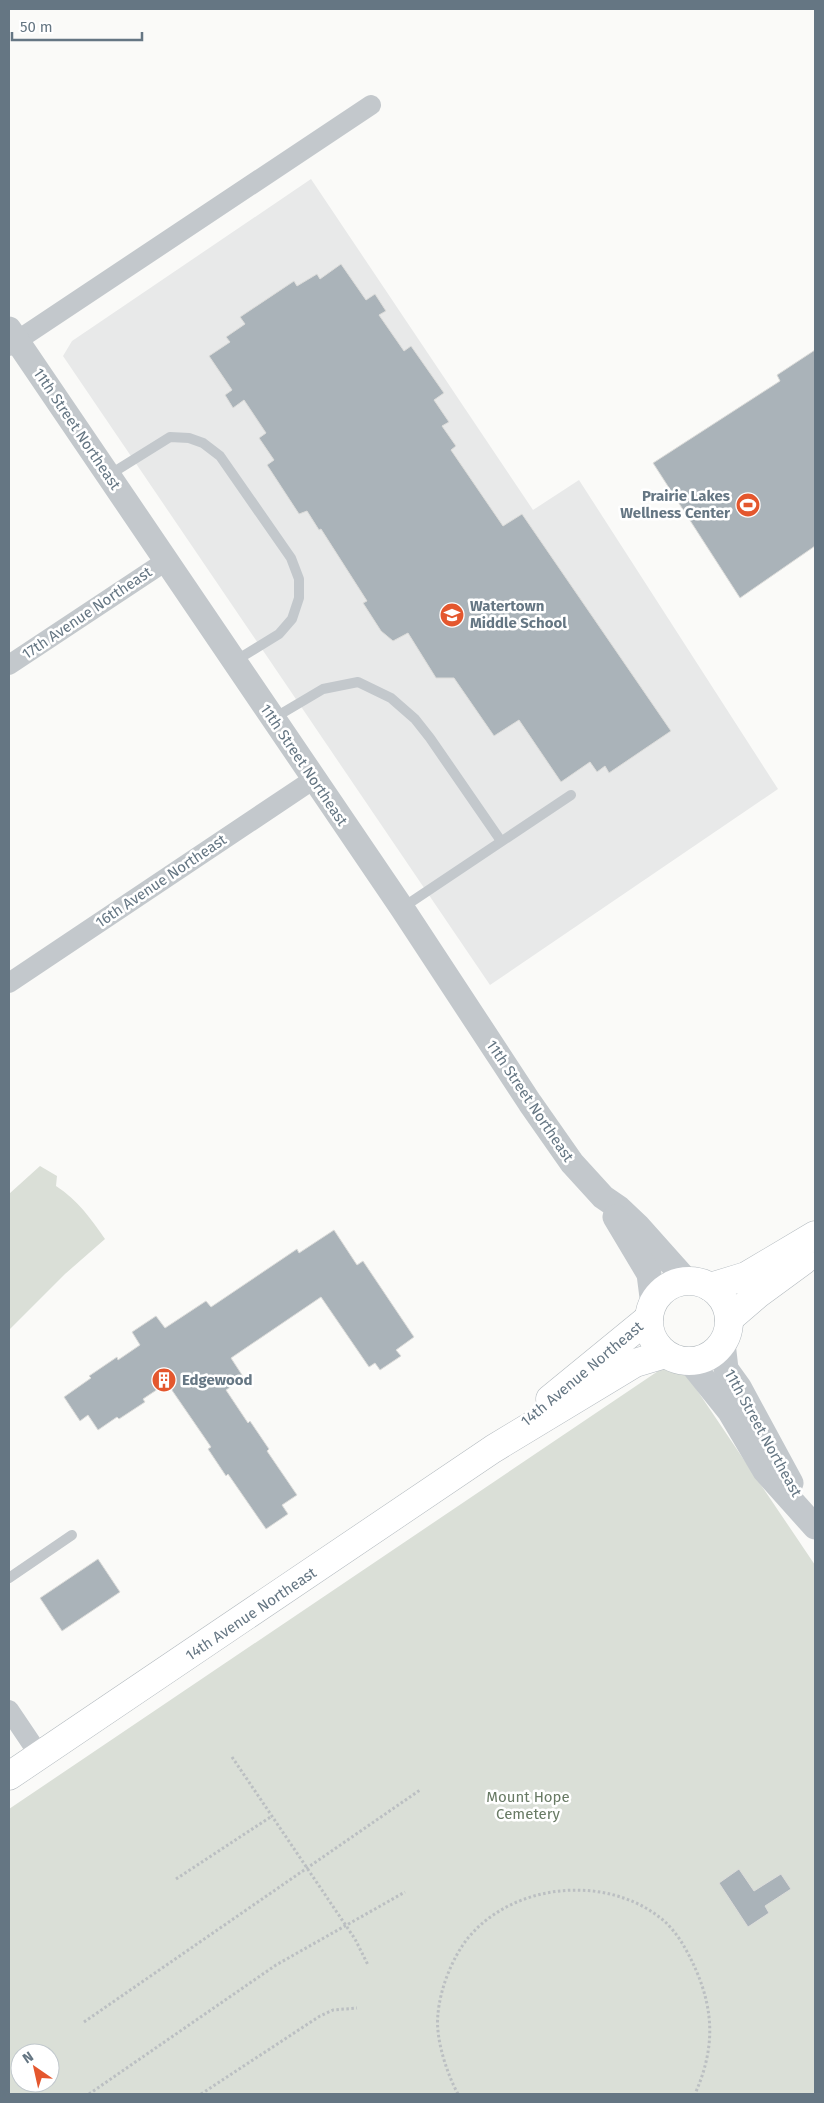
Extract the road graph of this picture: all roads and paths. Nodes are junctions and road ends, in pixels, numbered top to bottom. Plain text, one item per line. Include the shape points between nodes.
1 (371, 105) dead end
2 (11, 338) edge
3 (109, 475) junction
4 (166, 560) junction
5 (234, 662) junction
6 (9, 665) edge
7 (273, 719) junction
8 (314, 779) junction
9 (571, 795) dead end
10 (501, 841) junction
11 (402, 908) junction
12 (9, 983) edge
13 (603, 1197) junction
14 (815, 1235) edge
15 (815, 1251) edge
16 (698, 1284) junction
17 (651, 1311) junction
18 (726, 1331) junction
19 (678, 1358) junction
20 (493, 1449) junction
21 (813, 1524) edge
22 (72, 1535) dead end
23 (9, 1578) edge
24 (9, 1710) edge
25 (40, 1756) junction
26 (232, 1757) dead end
27 (9, 1776) edge
28 (420, 1790) dead end
29 (272, 1816) junction
30 (307, 1869) junction
31 (176, 1879) dead end
32 (405, 1892) dead end
33 (346, 1926) junction
34 (368, 1966) dead end
35 (357, 2008) dead end
36 (84, 2022) dead end
37 (89, 2094) edge
38 (201, 2094) edge
39 (458, 2094) edge
40 (695, 2094) edge

1 - 2 street
2 - 3 street, 11th Street Northeast
3 - 4 street, 11th Street Northeast
3 - 5 lane via 170,437 203,443 220,456 291,558 299,579 299,598 292,619 279,634
4 - 5 street, 11th Street Northeast
4 - 6 street, 17th Avenue Northeast
5 - 7 street, 11th Street Northeast
7 - 8 street, 11th Street Northeast
7 - 10 lane via 323,689 358,682 391,698 415,719 430,738
8 - 11 street, 11th Street Northeast
8 - 12 street, 16th Avenue Northeast
9 - 10 lane
10 - 11 lane
11 - 13 street, 11th Street Northeast via 535,1111 572,1163
13 - 16 street, 11th Street Northeast via 619,1208
13 - 17 street, 11th Street Northeast via 648,1274
14 - 16 main road via 746,1276
15 - 18 main road via 758,1294
16 - 17 main road via 676,1283 666,1288
16 - 18 main road via 723,1300
17 - 19 main road via 650,1331 656,1344
17 - 20 main road, 14th Avenue Northeast
18 - 19 main road via 714,1353 703,1359
18 - 21 street, 11th Street Northeast via 726,1369 739,1387
19 - 20 main road, 14th Avenue Northeast via 635,1363
19 - 21 street, 11th Street Northeast via 730,1412 765,1470
20 - 25 main road, 14th Avenue Northeast
22 - 23 lane
24 - 25 street
25 - 27 main road, 14th Avenue Northeast
26 - 29 path
28 - 30 path
29 - 30 path
29 - 31 path
30 - 33 path
30 - 36 path
32 - 33 path
33 - 34 path
33 - 37 path via 276,1965
35 - 38 path via 333,2010 320,2016
39 - 40 path via 444,2057 437,2016 456,1956 484,1922 502,1910 539,1896 581,1890 621,1896 647,1908 664,1921 690,1956 707,2003 711,2033 702,2079

